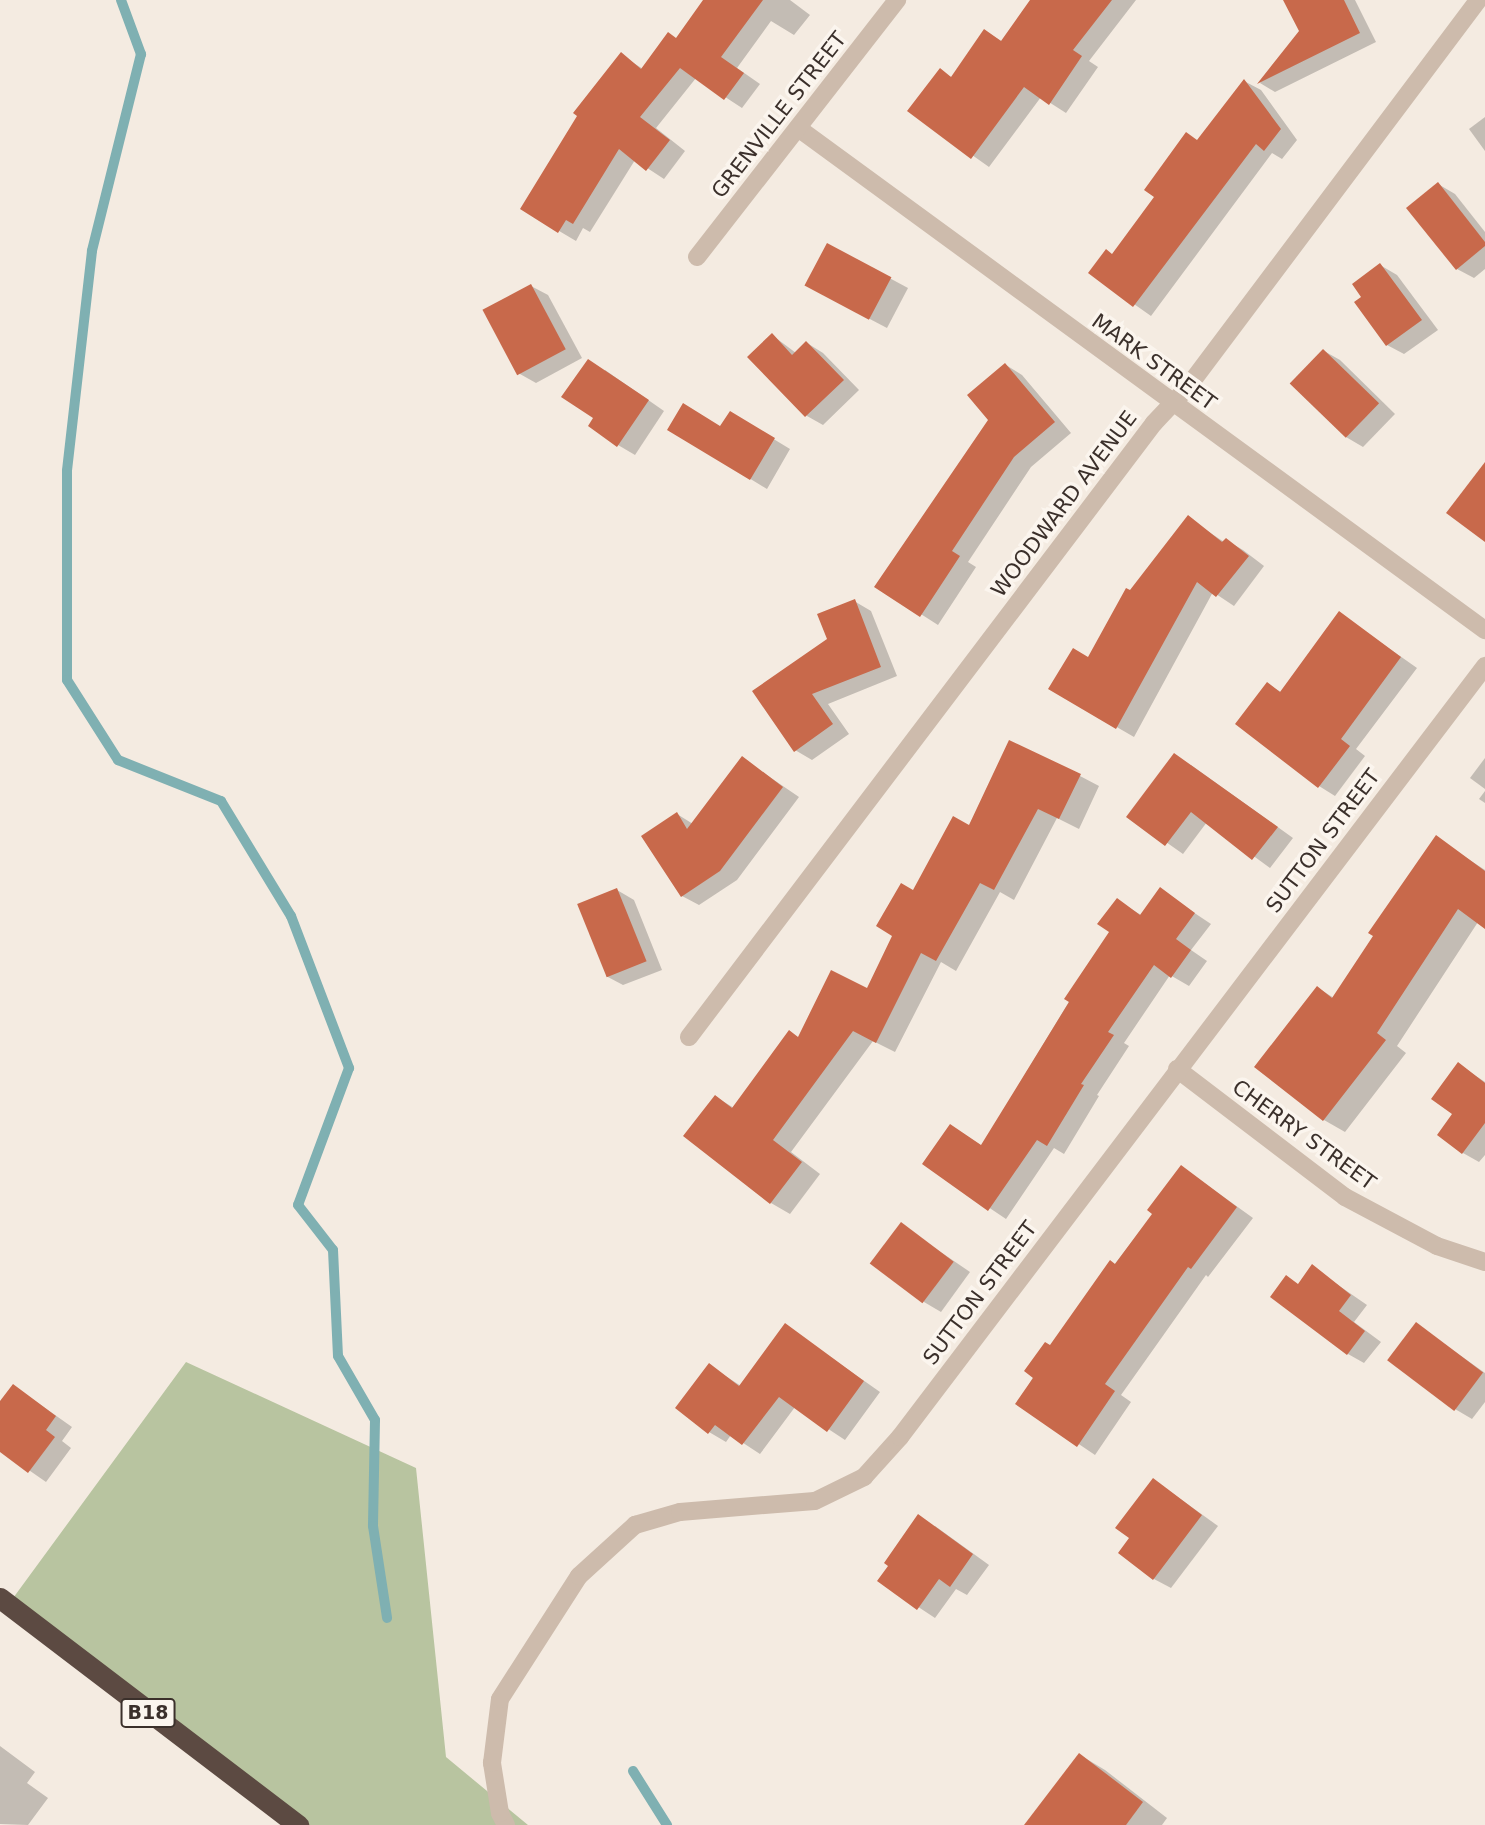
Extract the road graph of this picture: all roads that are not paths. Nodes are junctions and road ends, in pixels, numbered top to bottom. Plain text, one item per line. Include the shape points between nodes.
1 (897, 0) edge
2 (1478, 0) edge
3 (798, 128) junction
4 (697, 257) dead end
5 (1170, 403) junction
6 (1485, 630) edge
7 (1485, 666) edge
8 (689, 1037) dead end
9 (1177, 1069) junction
10 (1485, 1262) edge
11 (0, 1598) edge
12 (298, 1825) edge
13 (506, 1825) edge

1 - 3 street, GRENVILLE STREET
2 - 5 street, WOODWARD AVENUE via 1186,388
3 - 4 street, GRENVILLE STREET
3 - 5 street, MARK STREET
5 - 6 street, MARK STREET
5 - 8 street, WOODWARD AVENUE
7 - 9 street, SUTTON STREET
9 - 10 street, CHERRY STREET via 1345,1197 1437,1246
9 - 13 street, SUTTON STREET via 900,1437 864,1477 815,1501 680,1512 635,1525 579,1576 499,1699 492,1763
11 - 12 highway, B18

